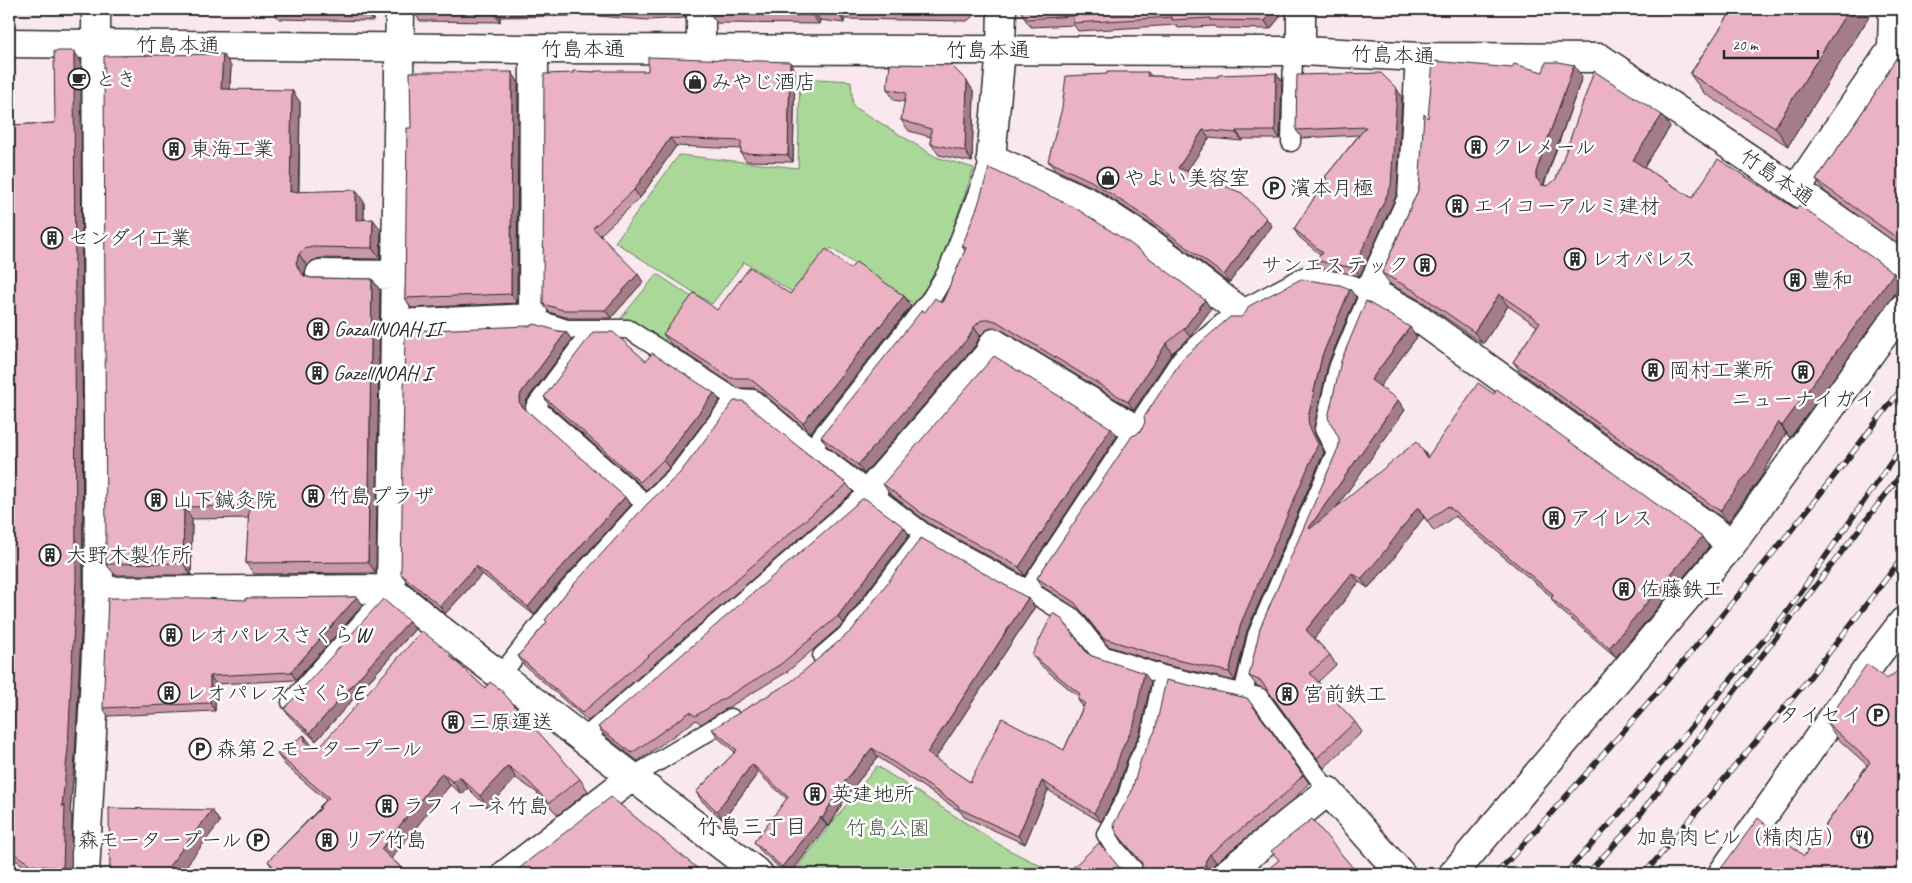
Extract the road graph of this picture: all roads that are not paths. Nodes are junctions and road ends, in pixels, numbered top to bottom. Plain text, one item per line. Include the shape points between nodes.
1 (96, 9) edge
2 (400, 9) edge
3 (701, 9) edge
4 (1002, 9) edge
5 (1301, 9) edge
6 (1893, 9) edge
7 (9, 43) edge
8 (95, 44) junction
9 (400, 48) junction
10 (534, 49) junction
11 (701, 49) junction
12 (1001, 50) junction
13 (1297, 51) junction
14 (1420, 57) junction
15 (1291, 142) dead end
16 (991, 158) junction
17 (1796, 190) junction
18 (1903, 266) edge
19 (320, 274) dead end
20 (396, 275) junction
21 (1370, 291) junction
22 (1903, 308) edge
23 (1240, 311) junction
24 (533, 318) junction
25 (395, 324) junction
26 (593, 329) junction
27 (735, 398) junction
28 (1135, 429) junction
29 (812, 448) junction
30 (869, 492) junction
31 (646, 504) junction
32 (924, 533) junction
33 (1732, 544) junction
34 (391, 589) junction
35 (1028, 590) junction
36 (99, 591) junction
37 (1903, 622) edge
38 (807, 669) edge
39 (1163, 675) junction
40 (500, 676) junction
41 (1243, 694) junction
42 (291, 702) edge
43 (742, 711) edge
44 (583, 739) junction
45 (632, 777) junction
46 (1328, 790) junction
47 (85, 874) edge
48 (506, 874) edge
49 (759, 874) edge
50 (1137, 874) edge
51 (1226, 874) edge
52 (1401, 874) edge
53 (1453, 874) edge
54 (1722, 874) edge

1 - 8 street
2 - 9 street
3 - 11 street
4 - 12 street
5 - 13 street
6 - 17 street via 1892,49
7 - 8 street, 竹島本通
8 - 9 street, 竹島本通
8 - 36 street
9 - 10 street, 竹島本通
9 - 20 street
10 - 11 street, 竹島本通
10 - 24 street
11 - 12 street, 竹島本通
12 - 13 street, 竹島本通
12 - 16 street
13 - 14 street, 竹島本通
13 - 15 lane
14 - 17 street, 竹島本通 via 1597,67
14 - 21 street via 1412,198
16 - 23 street via 1088,202 1146,240
16 - 29 lane via 947,272 932,297
17 - 18 street, 竹島本通
19 - 20 street
20 - 25 street
21 - 23 lane via 1306,276
21 - 33 street via 1414,315
21 - 41 lane via 1338,368 1324,429 1336,452 1257,635
22 - 33 street
23 - 28 lane via 1232,314 1181,359
24 - 25 street
24 - 26 lane via 567,329
25 - 34 street
26 - 27 lane via 628,330
26 - 31 lane via 535,407
27 - 29 lane via 753,400
27 - 31 lane via 677,475
28 - 30 street via 994,343 988,355
28 - 35 lane
29 - 30 lane
30 - 32 lane
30 - 44 lane
31 - 40 lane via 563,594
32 - 35 lane
32 - 38 lane via 851,631
33 - 53 street
34 - 36 street
34 - 40 street via 427,632
34 - 42 lane
35 - 39 lane via 1073,618 1102,655
36 - 47 street
37 - 54 street via 1874,658
39 - 41 lane
39 - 50 lane via 1150,737 1137,763 1127,796 1106,834
40 - 44 street
41 - 46 lane via 1259,697
43 - 45 lane
44 - 45 street
45 - 48 street
45 - 49 street
46 - 51 street
46 - 52 street

